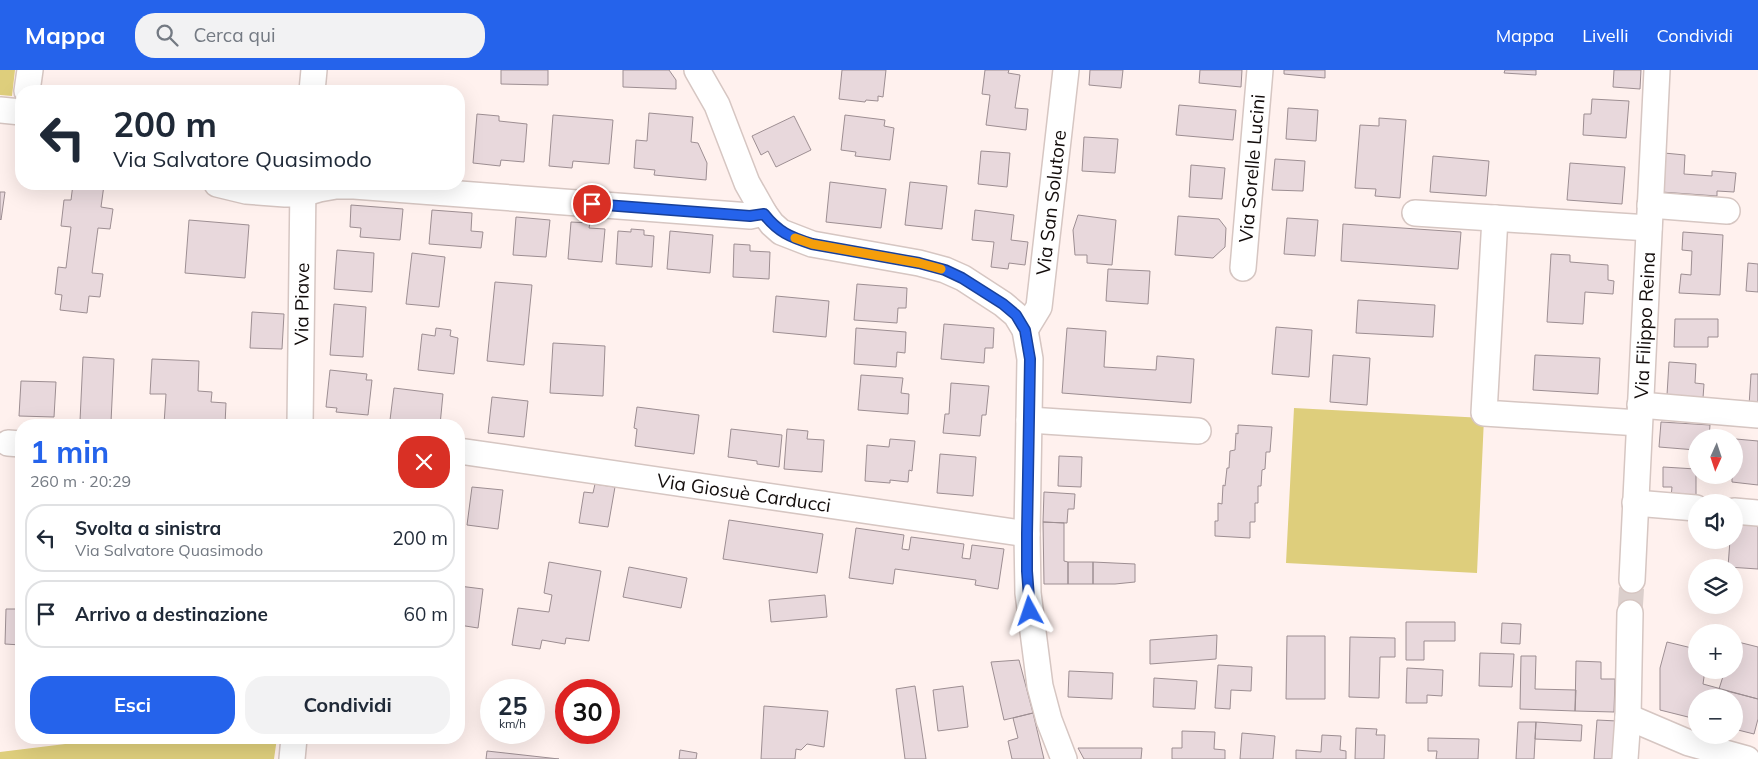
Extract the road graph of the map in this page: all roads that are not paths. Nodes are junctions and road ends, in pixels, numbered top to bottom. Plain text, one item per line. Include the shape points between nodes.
1 (30, 70) edge
2 (314, 70) edge
3 (697, 70) edge
4 (1066, 70) edge
5 (1260, 70) edge
6 (1657, 70) edge
7 (28, 85) edge
8 (313, 85) edge
9 (0, 110) edge
10 (15, 111) edge
11 (242, 190) edge
12 (299, 190) edge
13 (303, 190) edge
14 (407, 190) edge
15 (1727, 210) dead end
16 (1415, 213) dead end
17 (764, 214) junction
18 (1650, 216) junction
19 (1495, 218) junction
20 (1243, 268) dead end
21 (1025, 330) junction
22 (1639, 414) junction
23 (1758, 415) edge
24 (300, 419) edge
25 (1029, 420) junction
26 (1198, 431) dead end
27 (465, 452) edge
28 (1635, 503) junction
29 (1688, 507) edge
30 (1743, 512) edge
31 (1758, 513) edge
32 (1027, 534) junction
33 (1632, 580) tunnel mouth
34 (1630, 613) tunnel mouth
35 (1628, 717) junction
36 (293, 744) edge
37 (292, 759) edge
38 (1064, 759) edge
39 (1625, 759) edge
40 (1747, 759) edge

1 - 7 street
2 - 8 street
3 - 17 street via 717,105 747,183
4 - 21 street, Via San Solutore via 1039,307
5 - 20 street, Via Sorelle Lucini
6 - 18 street, Via Filippo Reina
9 - 10 street
11 - 12 street via 284,194
13 - 24 street, Via Piave
14 - 17 street via 750,216
15 - 18 street
16 - 19 street
17 - 21 street via 781,232 812,244 945,270 1003,304 1016,315
18 - 19 street
18 - 22 street, Via Filippo Reina
19 - 22 street via 1484,413
21 - 25 street via 1030,359
22 - 23 street
22 - 28 street, Via Filippo Reina
25 - 26 street
25 - 32 street
27 - 32 street, Via Giosuè Carducci
28 - 29 street
28 - 33 street, Via Filippo Reina
30 - 31 street
32 - 38 street via 1028,593 1034,648 1044,706
34 - 35 street
35 - 39 street
35 - 40 street via 1689,743
36 - 37 street

